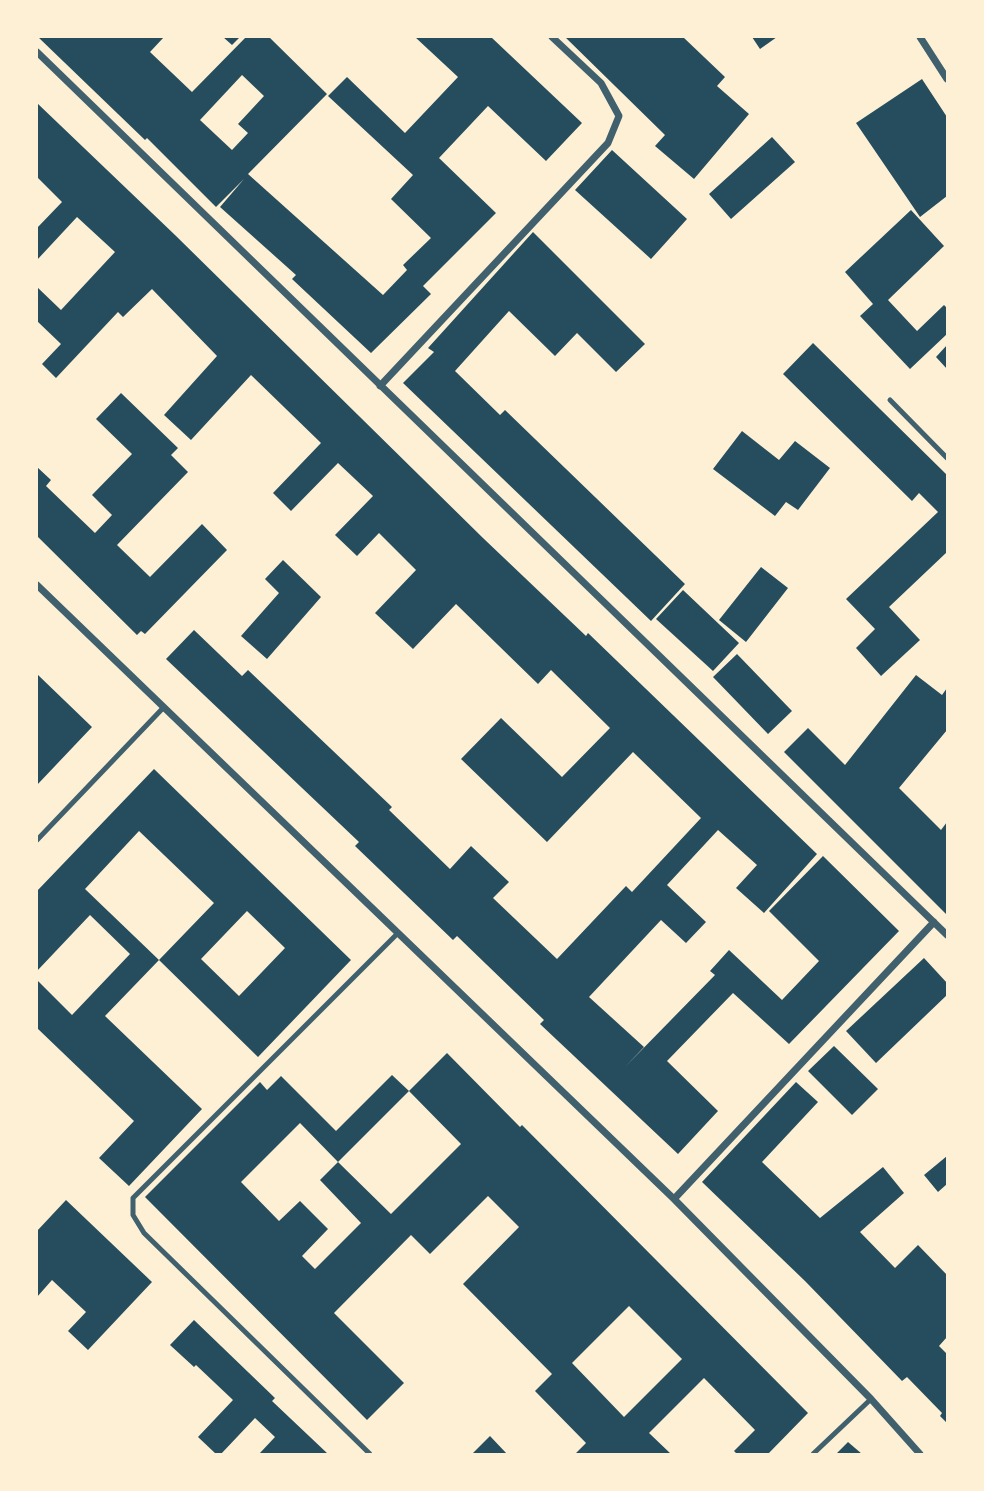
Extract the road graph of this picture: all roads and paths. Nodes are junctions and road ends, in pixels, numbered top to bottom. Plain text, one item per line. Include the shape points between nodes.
1 (552, 37) edge
2 (920, 37) edge
3 (37, 52) edge
4 (947, 79) edge
5 (380, 386) junction
6 (890, 400) dead end
7 (947, 458) edge
8 (37, 585) edge
9 (164, 708) junction
10 (37, 840) edge
11 (934, 922) junction
12 (398, 933) junction
13 (947, 935) edge
14 (674, 1199) junction
15 (871, 1399) junction
16 (370, 1454) edge
17 (813, 1454) edge
18 (920, 1454) edge

1 - 5 street via 601,83 619,116 608,143
2 - 4 street
3 - 5 street
5 - 11 street
6 - 7 lane
8 - 9 street
9 - 10 lane
9 - 12 street
11 - 13 street
11 - 14 street
12 - 14 street
12 - 16 lane via 133,1198 133,1215 144,1233
14 - 15 street
15 - 17 lane
15 - 18 street

